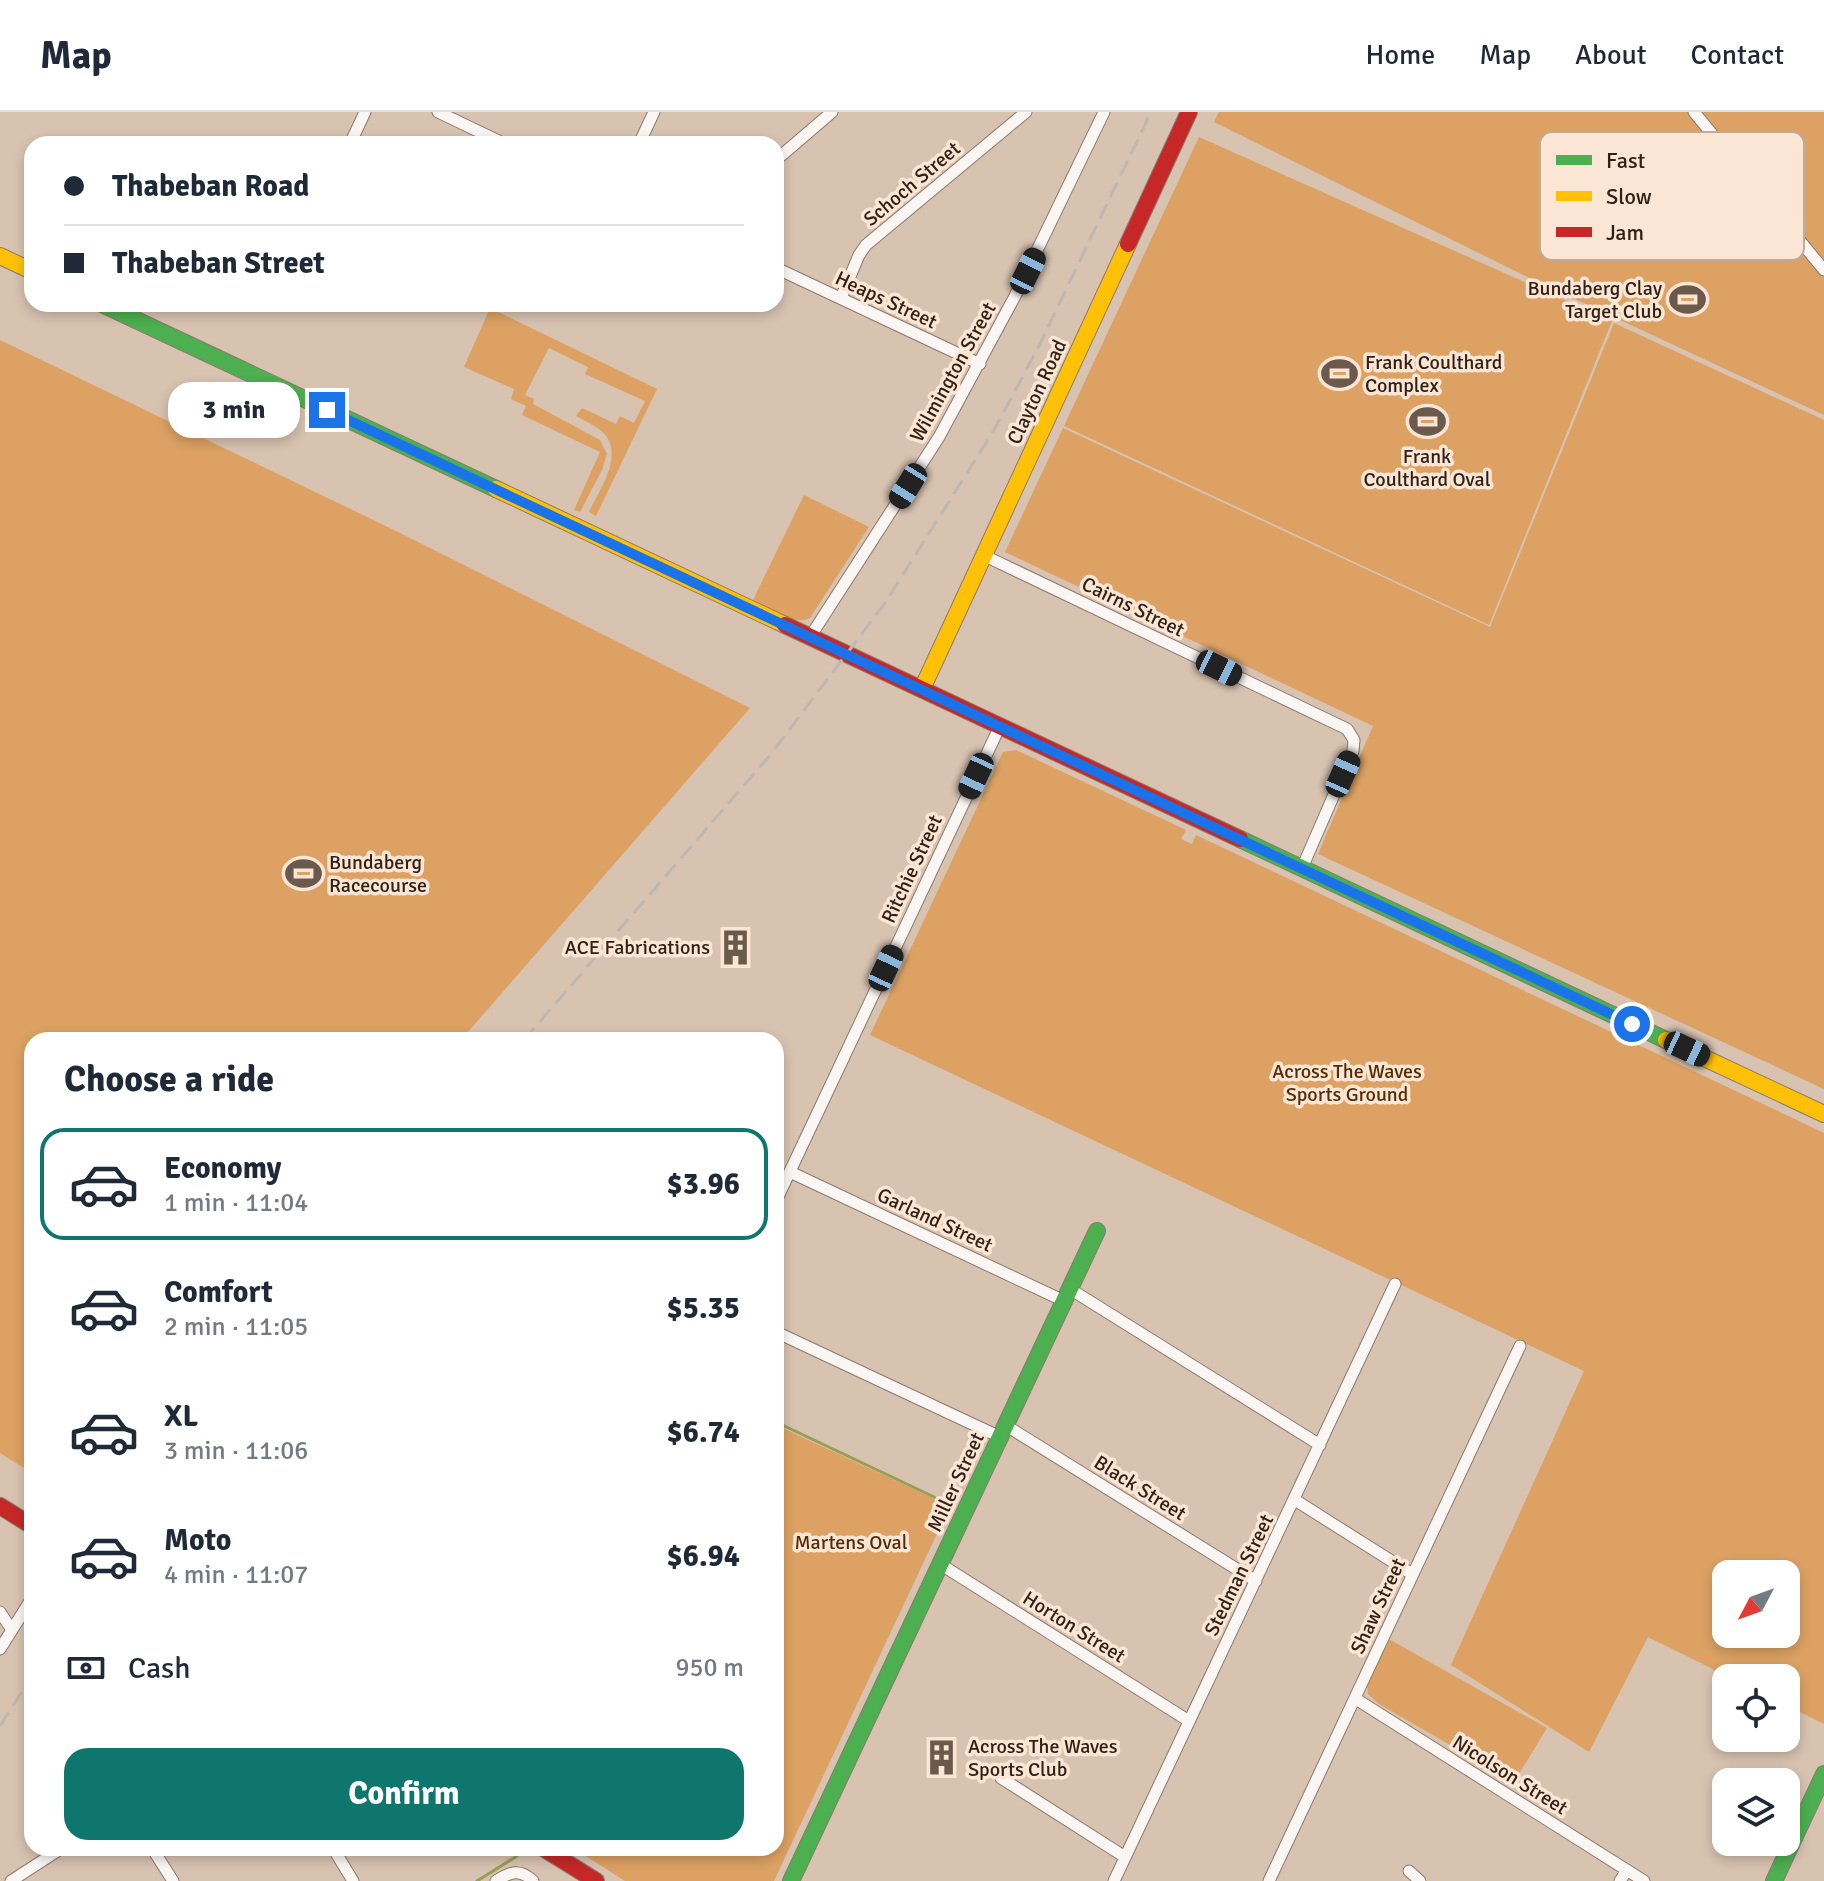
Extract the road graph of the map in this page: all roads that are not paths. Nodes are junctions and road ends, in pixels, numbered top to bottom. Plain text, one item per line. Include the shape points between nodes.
1 (365, 112) edge
2 (438, 112) edge
3 (654, 112) edge
4 (832, 112) edge
5 (1026, 112) edge
6 (1104, 112) edge
7 (1189, 112) edge
8 (1694, 112) edge
9 (1710, 132) edge
10 (354, 136) edge
11 (488, 136) edge
12 (643, 136) edge
13 (784, 153) edge
14 (1804, 246) edge
15 (0, 256) edge
16 (24, 267) edge
17 (1824, 270) edge
18 (784, 272) edge
19 (841, 298) junction
20 (119, 312) edge
21 (980, 364) junction
22 (983, 555) junction
23 (810, 637) junction
24 (922, 689) junction
25 (1000, 726) junction
26 (1302, 868) junction
27 (1824, 1114) edge
28 (790, 1172) junction
29 (784, 1184) edge
30 (1097, 1231) dead end
31 (1395, 1284) dead end
32 (1067, 1295) junction
33 (784, 1335) edge
34 (1520, 1346) dead end
35 (1003, 1431) junction
36 (1320, 1445) junction
37 (1295, 1500) junction
38 (0, 1506) edge
39 (24, 1521) edge
40 (940, 1564) junction
41 (1412, 1574) junction
42 (1256, 1581) junction
43 (24, 1611) edge
44 (0, 1612) edge
45 (12, 1630) junction
46 (0, 1649) edge
47 (1356, 1699) junction
48 (1189, 1721) junction
49 (1824, 1774) edge
50 (1001, 1778) dead end
51 (50, 1856) edge
52 (157, 1856) edge
53 (338, 1856) edge
54 (556, 1856) edge
55 (1125, 1857) junction
56 (1627, 1870) junction
57 (1409, 1871) dead end
58 (11, 1881) edge
59 (173, 1881) edge
60 (353, 1881) edge
61 (496, 1881) edge
62 (533, 1881) edge
63 (596, 1881) edge
64 (791, 1881) edge
65 (1114, 1881) edge
66 (1269, 1881) edge
67 (1420, 1881) edge
68 (1620, 1881) edge
69 (1644, 1881) edge
70 (1774, 1881) edge

1 - 10 street
2 - 11 street
3 - 12 street
4 - 13 street
5 - 19 street, Schoch Street via 866,245
6 - 21 street, Wilmington Street
7 - 22 street, Clayton Road
8 - 9 street
14 - 17 street
15 - 16 street
18 - 19 street, Heaps Street
19 - 21 street, Heaps Street
20 - 23 street
21 - 23 street, Wilmington Street
22 - 24 street, Clayton Road
22 - 26 street, Cairns Street via 1347,729 1353,751
23 - 24 street
24 - 25 street
25 - 26 street
25 - 28 street, Ritchie Street
26 - 27 street
28 - 29 street, Ritchie Street
28 - 32 street, Garland Street
30 - 32 street, Miller Street
31 - 36 street, Stedman Street
32 - 35 street, Miller Street
32 - 36 street, Garland Street
33 - 35 street, Black Street
34 - 41 street, Shaw Street
35 - 40 street, Miller Street
35 - 42 street, Black Street
36 - 37 street, Stedman Street
37 - 41 street
37 - 42 street, Stedman Street
38 - 39 street
40 - 48 street, Horton Street
40 - 64 street, Miller Street
41 - 47 street, Shaw Street
42 - 48 street, Stedman Street
43 - 45 street
44 - 45 street
45 - 46 street
47 - 56 street, Nicolson Street
47 - 66 street, Shaw Street
48 - 55 street, Stedman Street
49 - 70 street
50 - 55 street
51 - 58 street
52 - 59 street
53 - 60 street
54 - 63 street
55 - 65 street, Stedman Street
56 - 68 street
56 - 69 street, Nicolson Street
57 - 67 street
61 - 62 street via 512,1872

